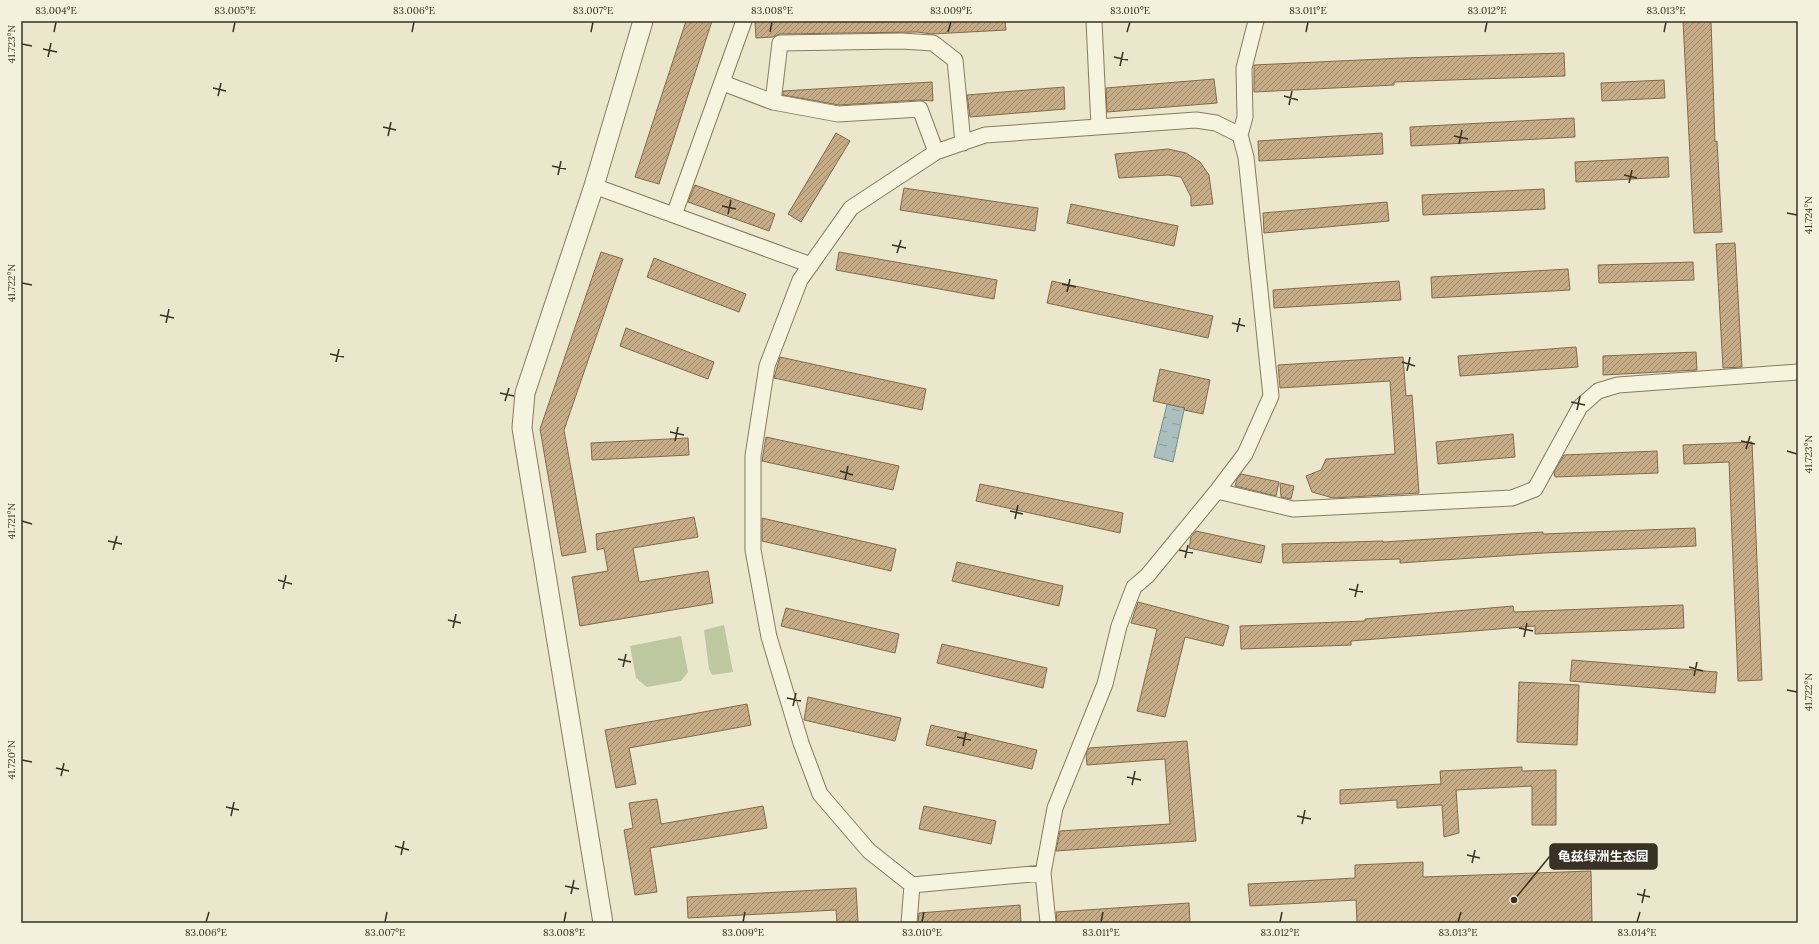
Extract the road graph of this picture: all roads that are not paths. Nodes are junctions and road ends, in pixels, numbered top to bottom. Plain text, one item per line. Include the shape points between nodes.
1 (643, 21) edge
2 (744, 21) edge
3 (1094, 21) edge
4 (1256, 21) edge
5 (723, 83) junction
6 (774, 102) junction
7 (1099, 127) junction
8 (1240, 135) junction
9 (963, 143) junction
10 (936, 152) junction
11 (594, 186) junction
12 (674, 215) junction
13 (811, 264) junction
14 (1798, 372) edge
15 (1217, 491) junction
16 (1043, 873) junction
17 (912, 885) junction
18 (603, 923) edge
19 (909, 923) edge
20 (1048, 923) edge

1 - 11 street
2 - 5 street
3 - 7 street
4 - 8 street via 1244,68 1245,117
5 - 6 street
5 - 12 street
6 - 9 street via 780,43 901,40 933,43 955,60
6 - 10 street via 838,114 920,109
7 - 8 street via 1196,120 1216,123
7 - 9 street via 985,135
8 - 15 street via 1246,157 1271,396 1245,454
9 - 10 street
10 - 13 street via 851,208
11 - 12 street
11 - 18 street via 525,392 522,428
12 - 13 street
13 - 17 street via 800,280 767,366 753,456 753,550 769,637 820,794 870,851
14 - 15 street via 1618,385 1598,391 1580,407 1535,489 1512,498 1293,509
15 - 16 street via 1147,576 1134,587 1118,626 1105,684 1055,808
16 - 17 street
16 - 20 street
17 - 19 street

